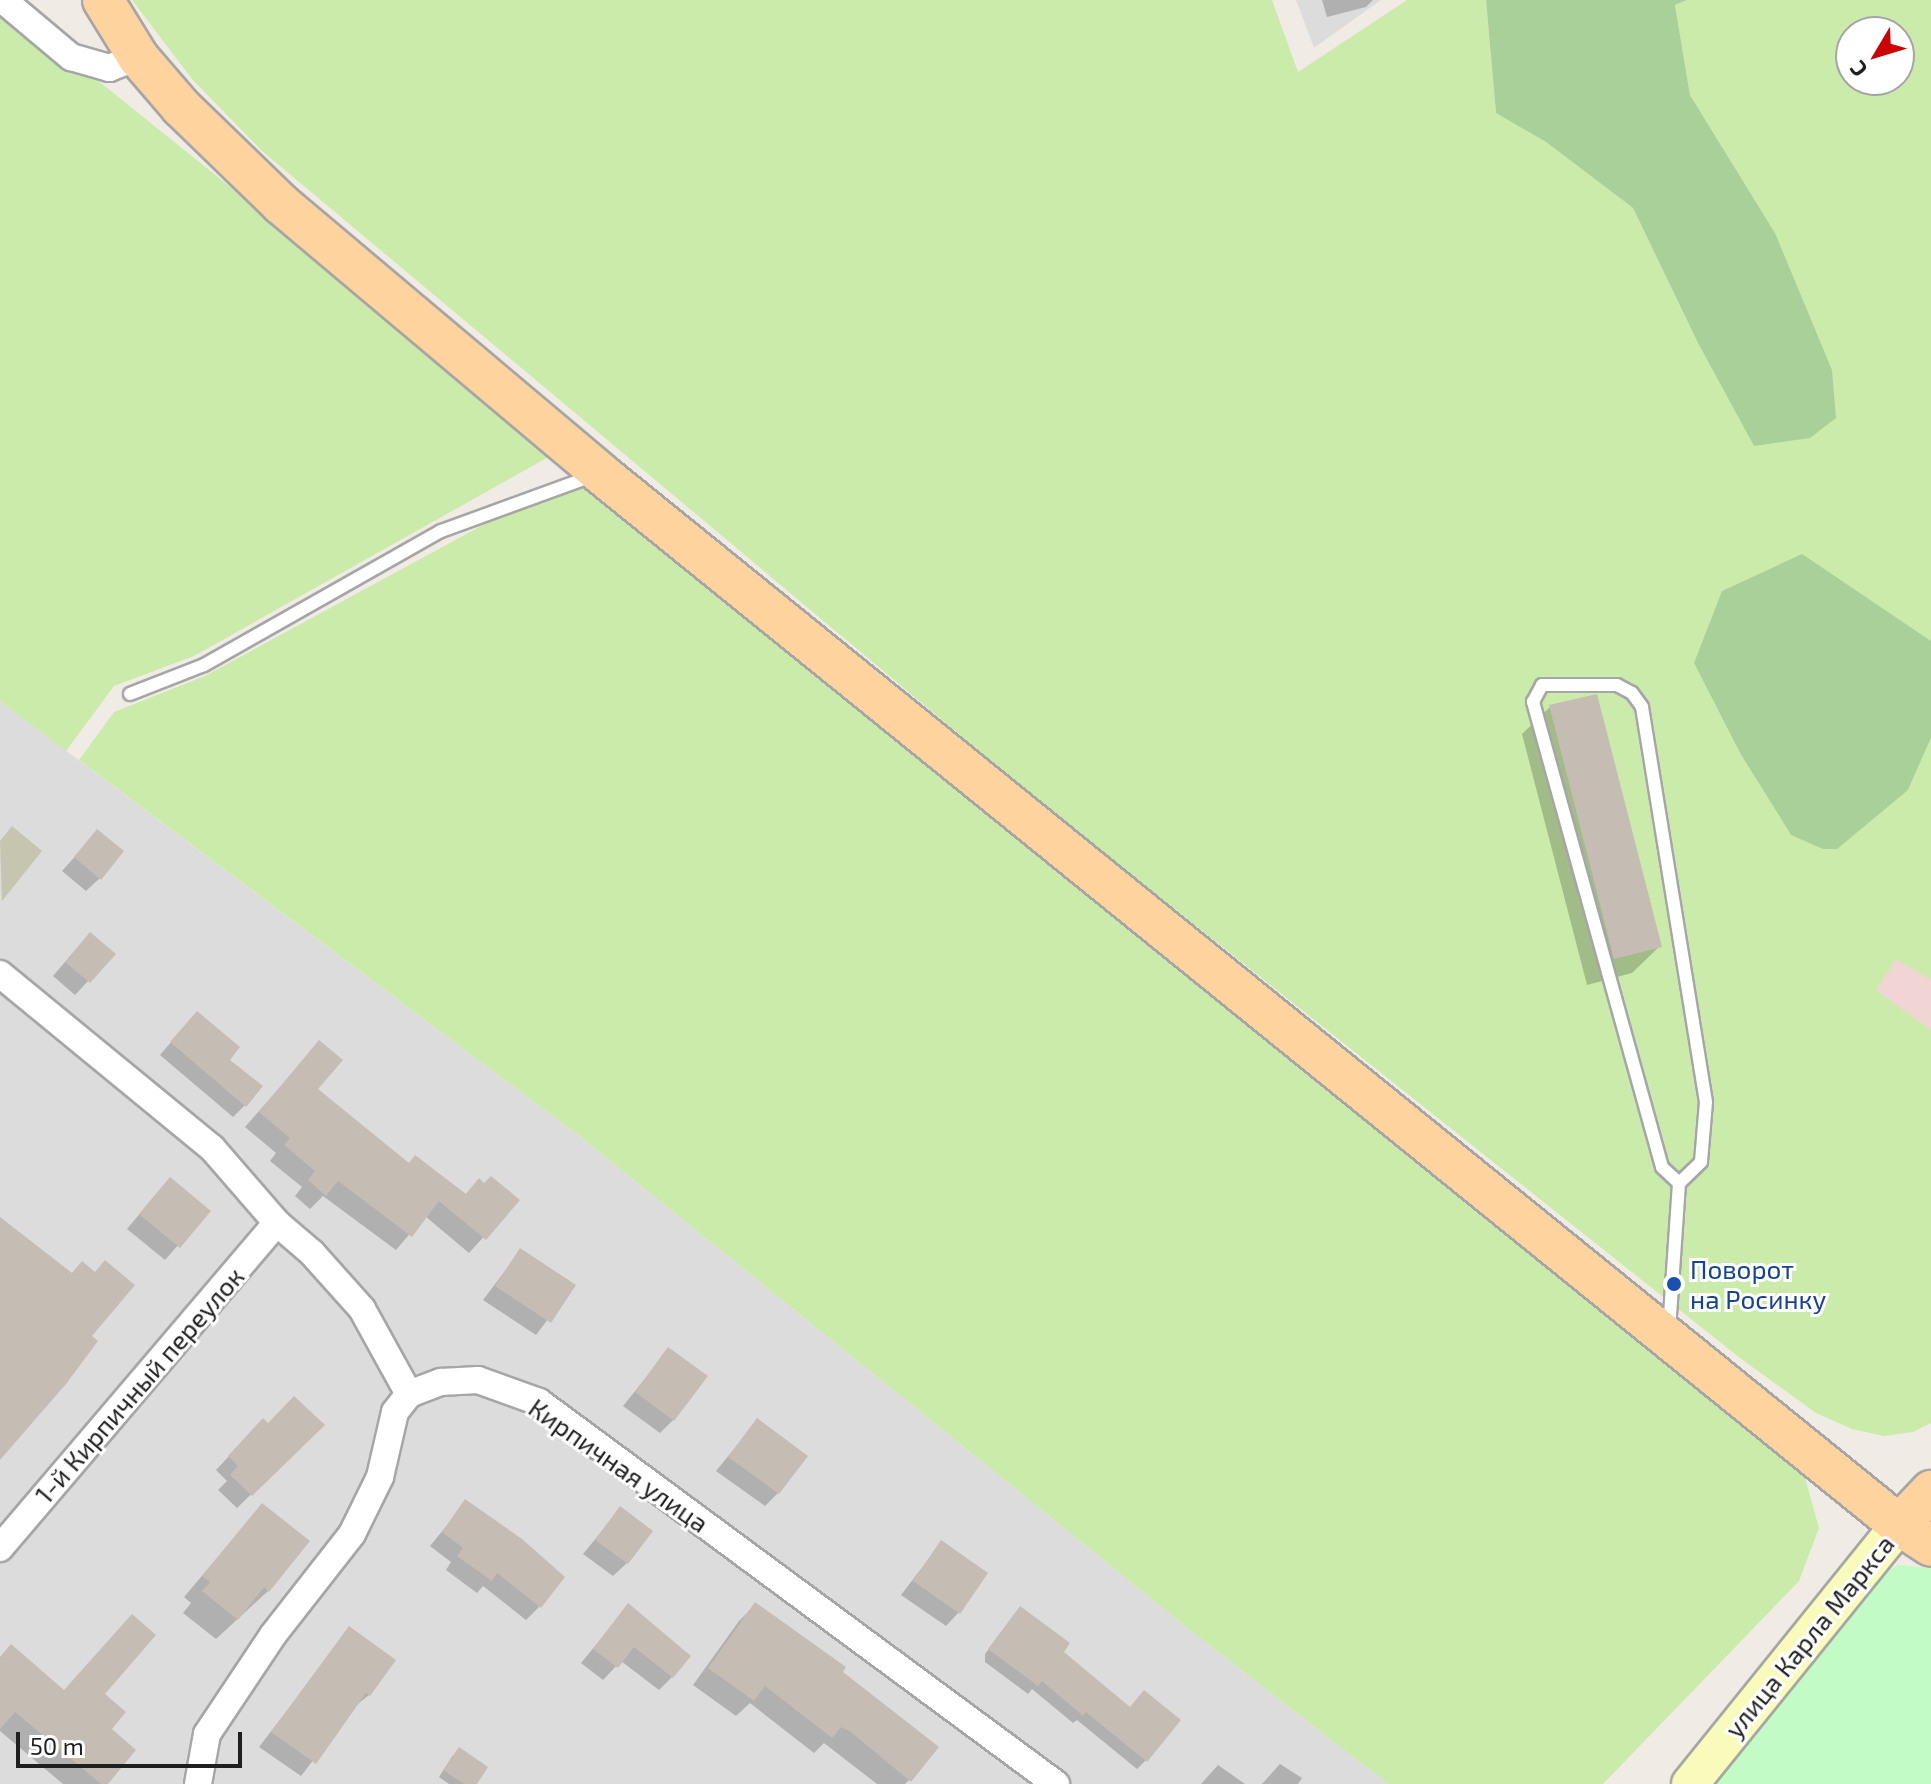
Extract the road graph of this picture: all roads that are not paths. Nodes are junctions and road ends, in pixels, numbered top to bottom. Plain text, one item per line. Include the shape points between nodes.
1 (3, 0) edge
2 (103, 0) edge
3 (138, 57) junction
4 (600, 473) junction
5 (130, 694) dead end
6 (0, 974) edge
7 (1679, 1183) junction
8 (277, 1223) junction
9 (1669, 1338) junction
10 (409, 1394) junction
11 (1931, 1491) edge
12 (1920, 1536) edge
13 (0, 1548) edge
14 (198, 1784) edge
15 (1056, 1784) edge
16 (1690, 1784) edge

1 - 3 street via 71,57 109,68
2 - 3 main road
3 - 4 main road via 181,107 281,204
4 - 5 lane via 441,531 204,665
4 - 9 main road
6 - 8 street via 212,1148
7 - 7 lane via 1662,1167 1533,702 1542,685 1617,685 1642,707 1706,1102 1701,1162
7 - 9 lane
8 - 10 street via 362,1309
8 - 13 street, 1-й Кирпичный переулок
9 - 12 main road
10 - 14 street via 395,1412 380,1477 352,1534 273,1635 207,1734
10 - 15 street, Кирпичная улица via 441,1382 478,1380 539,1402
11 - 12 main road, улица Карла Маркса
12 - 16 main road, улица Карла Маркса

